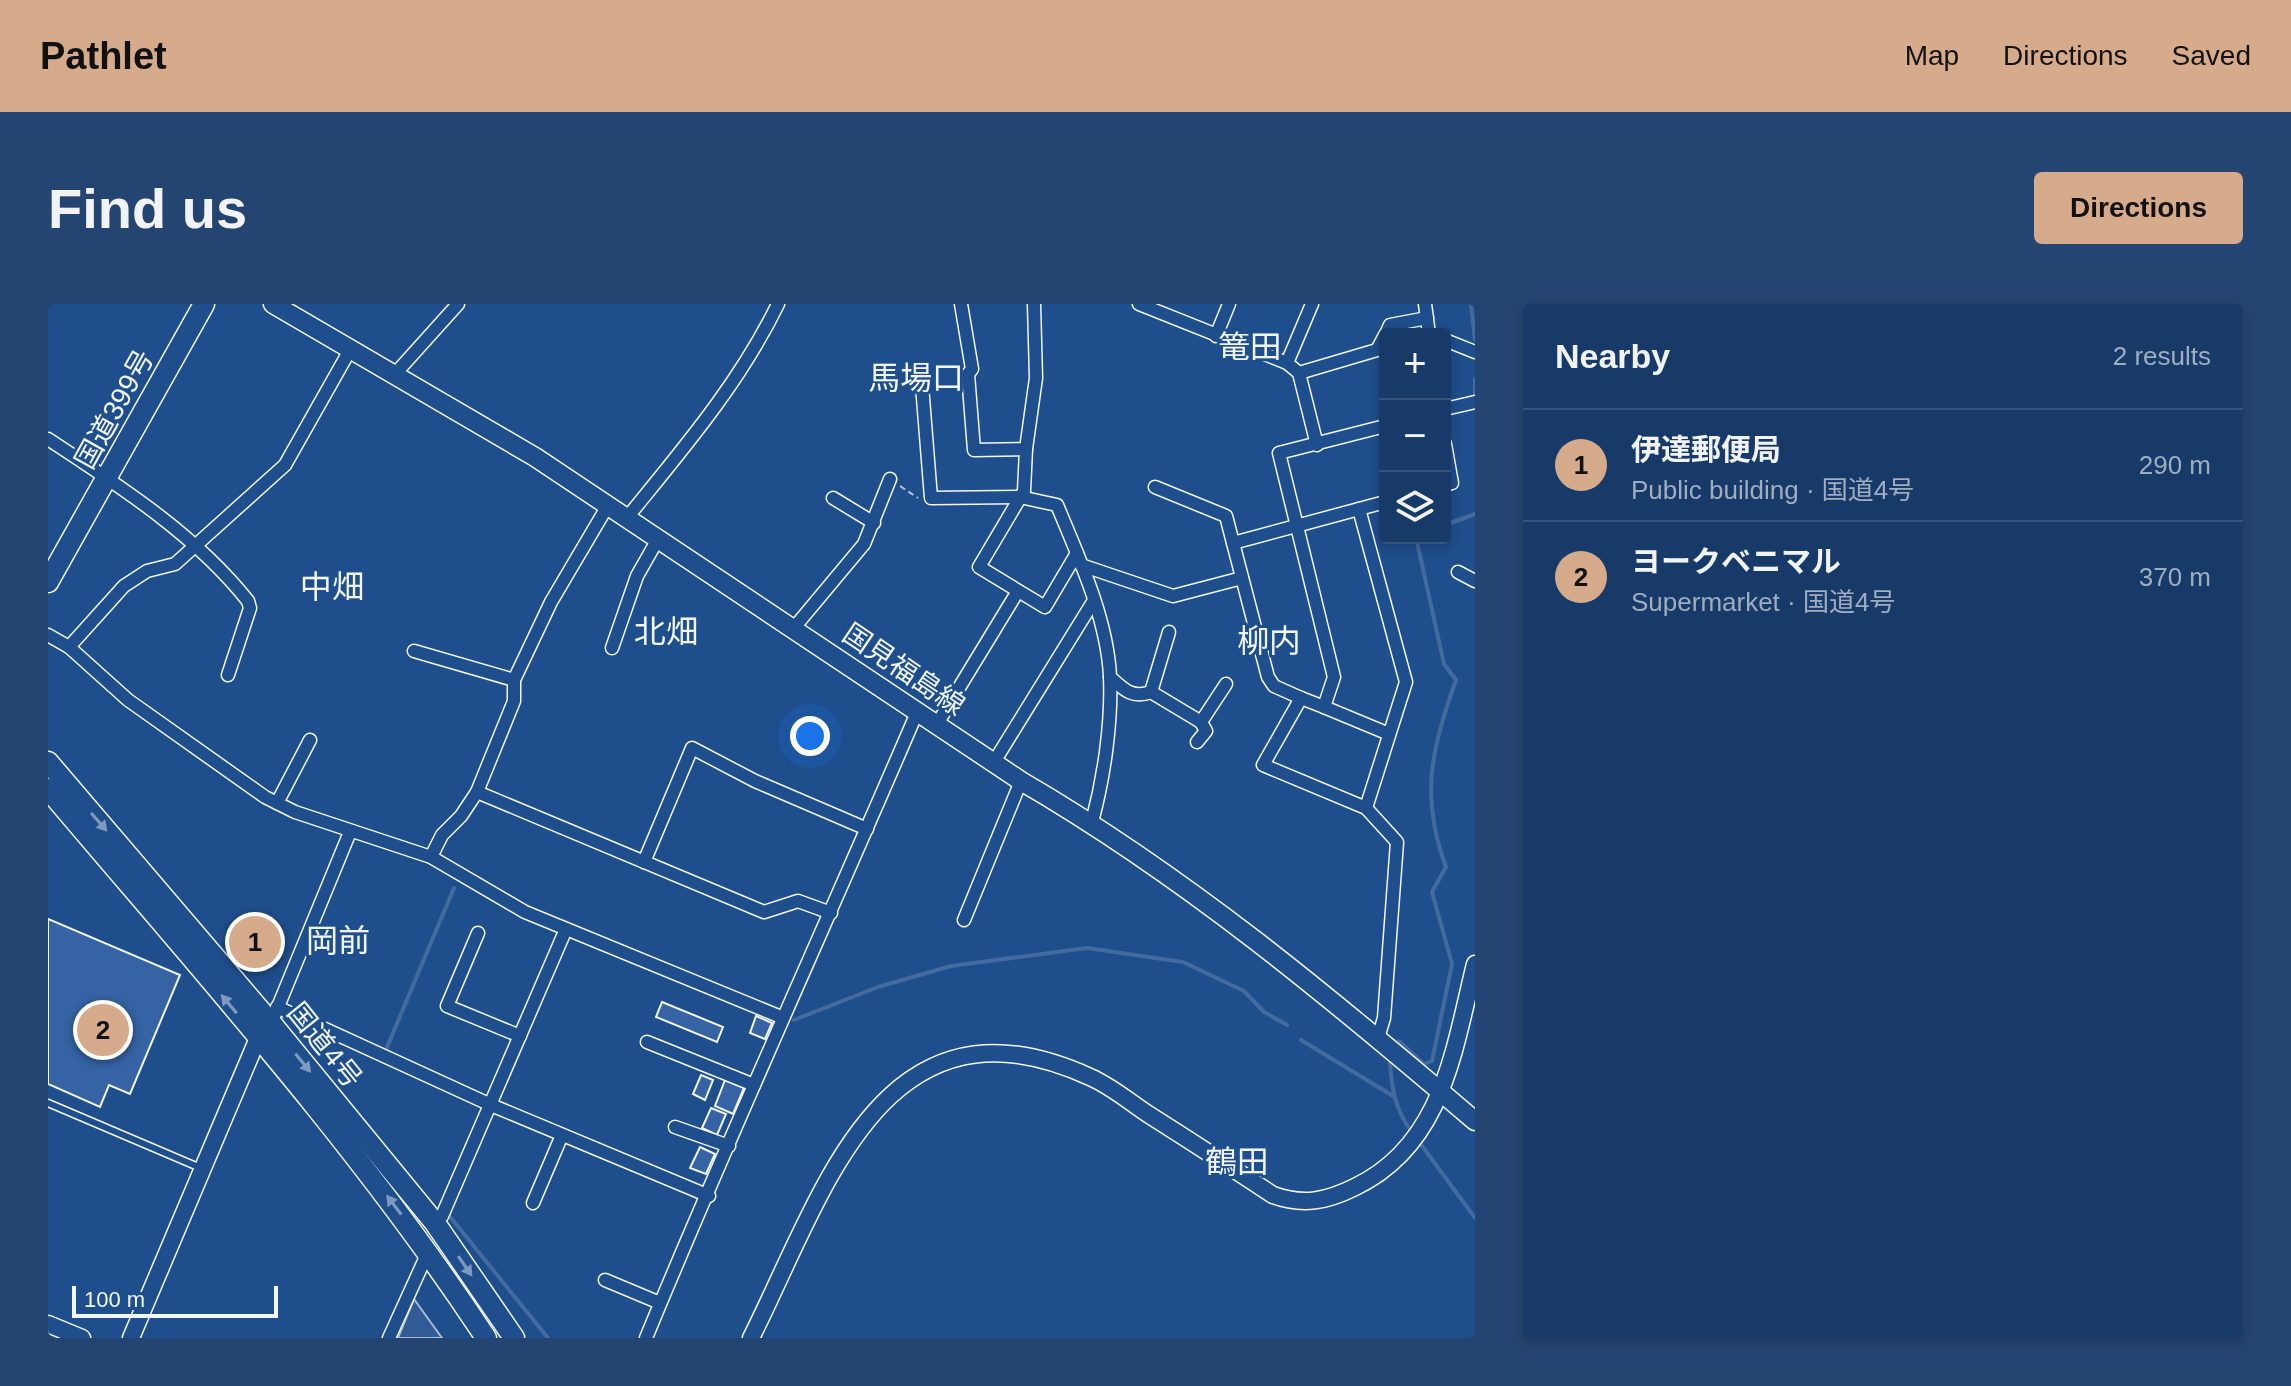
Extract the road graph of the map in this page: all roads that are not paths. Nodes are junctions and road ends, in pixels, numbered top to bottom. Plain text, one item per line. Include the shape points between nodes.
1 (204, 304) edge
2 (273, 304) edge
3 (458, 304) edge
4 (778, 304) edge
5 (961, 304) edge
6 (1034, 304) edge
7 (1139, 304) edge
8 (1229, 304) edge
9 (1312, 304) edge
10 (1425, 304) edge
11 (1427, 318) junction
12 (1388, 328) edge
13 (1428, 328) edge
14 (1216, 336) junction
15 (1451, 342) edge
16 (1379, 346) edge
17 (350, 350) junction
18 (1473, 351) edge
19 (1287, 363) junction
20 (921, 373) dead end
21 (1299, 373) junction
22 (395, 374) junction
23 (1475, 402) edge
24 (1451, 408) edge
25 (1379, 428) edge
26 (48, 439) edge
27 (1317, 445) junction
28 (1026, 449) junction
29 (107, 478) junction
30 (890, 479) road end
31 (1155, 487) dead end
32 (1020, 497) junction
33 (833, 498) dead end
34 (1379, 504) edge
35 (607, 507) junction
36 (1359, 509) junction
37 (626, 519) junction
38 (874, 523) junction
39 (1296, 526) junction
40 (658, 539) junction
41 (1233, 543) junction
42 (194, 545) junction
43 (1079, 559) junction
44 (1458, 572) dead end
45 (1242, 578) junction
46 (1475, 581) edge
47 (48, 582) edge
48 (1018, 591) junction
49 (1093, 602) junction
50 (793, 629) junction
51 (1169, 632) dead end
52 (48, 635) edge
53 (69, 647) junction
54 (612, 648) dead end
55 (414, 651) dead end
56 (228, 675) dead end
57 (1110, 677) junction
58 (514, 680) junction
59 (1226, 684) dead end
60 (1151, 692) junction
61 (1301, 698) junction
62 (1324, 707) junction
63 (918, 710) junction
64 (1201, 722) junction
65 (937, 724) junction
66 (1389, 734) junction
67 (310, 740) dead end
68 (1197, 742) dead end
69 (48, 762) edge
70 (994, 762) junction
71 (1021, 781) junction
72 (48, 789) edge
73 (477, 792) junction
74 (277, 803) junction
75 (1366, 808) junction
76 (1092, 822) junction
77 (867, 829) junction
78 (350, 832) junction
79 (431, 857) junction
80 (644, 862) junction
81 (831, 913) junction
82 (964, 920) dead end
83 (566, 929) junction
84 (478, 933) dead end
85 (1475, 964) edge
86 (781, 1017) junction
87 (269, 1023) junction
88 (520, 1036) junction
89 (1378, 1038) junction
90 (647, 1042) dead end
91 (754, 1085) junction
92 (1442, 1093) junction
93 (48, 1103) edge
94 (493, 1104) junction
95 (1475, 1121) edge
96 (675, 1127) dead end
97 (562, 1135) junction
98 (729, 1146) junction
99 (203, 1169) junction
100 (709, 1196) junction
101 (533, 1203) dead end
102 (435, 1223) junction
103 (429, 1250) junction
104 (605, 1280) dead end
105 (660, 1303) junction
106 (48, 1324) edge
107 (82, 1338) edge
108 (131, 1338) edge
109 (389, 1338) edge
110 (486, 1338) edge
111 (514, 1338) edge
112 (646, 1338) edge
113 (751, 1338) edge

1 - 29 highway, 国道399号
2 - 17 main road, 国見福島線
3 - 22 street
4 - 37 street via 713,413
5 - 28 street via 972,369 968,374 974,450
6 - 28 street via 1036,378
7 - 14 street
8 - 14 street
9 - 19 street
10 - 11 street
11 - 12 street
11 - 13 street
14 - 19 street
15 - 18 street
16 - 21 street
17 - 22 main road, 国見福島線
17 - 42 street via 285,465
19 - 21 street
20 - 32 street via 931,498
21 - 27 street
22 - 35 main road, 国見福島線 via 535,457
23 - 24 street
25 - 27 street
26 - 29 street
27 - 39 street via 1279,453
28 - 32 street
29 - 42 street
29 - 47 highway, 国道399号
30 - 38 street
31 - 41 street via 1226,516
32 - 43 street via 1057,505
32 - 48 street via 979,567
33 - 38 street
34 - 36 street
35 - 37 main road, 国見福島線
35 - 58 street via 551,602
36 - 39 street
36 - 66 street via 1406,682
37 - 40 main road, 国見福島線
38 - 50 street via 864,544
39 - 41 street
39 - 62 street via 1334,677
40 - 50 main road, 国見福島線
40 - 54 street via 637,576
41 - 45 street
42 - 53 street via 175,564 147,571 124,586
42 - 56 street via 250,608
43 - 45 street via 1173,596
43 - 48 street via 1045,607
43 - 49 street
44 - 46 street
45 - 61 street via 1268,677 1274,686
48 - 65 street
49 - 57 street
49 - 70 street
50 - 63 main road, 国見福島線
51 - 60 street
52 - 53 street
53 - 74 street via 128,700
55 - 58 street
57 - 60 street via 1126,692
57 - 76 street via 1102,785
58 - 73 street via 514,701
59 - 64 street
60 - 64 street
61 - 62 street
61 - 75 street via 1263,765
62 - 66 street
63 - 65 main road, 国見福島線
63 - 77 street
64 - 68 street via 1206,731
65 - 70 main road, 国見福島線
66 - 75 street
67 - 74 street
69 -> 87 highway, 国道4号
70 - 71 main road, 国見福島線
71 - 76 main road, 国見福島線
71 - 82 street
87 -> 72 highway, 国道4号
73 - 79 street
73 - 80 street
74 - 78 street
75 - 89 street via 1397,842 1384,1018
76 - 89 main road, 国見福島線 via 1233,922
77 - 80 street via 692,748
77 - 81 street
78 - 79 street
78 - 87 street
79 - 83 street via 525,912
80 - 81 street via 764,912 798,901
81 - 86 street
83 - 86 street
83 - 88 street
84 - 88 street via 447,1006
85 - 92 street
86 - 91 street
87 - 94 street
87 - 99 street
87 -> 102 highway, 国道4号
103 -> 87 highway, 国道4号 via 353,1151
88 - 94 street
89 - 92 main road, 国見福島線
90 - 91 street
91 - 98 street
92 - 95 main road, 国見福島線
92 - 113 street via 1404,1154 1381,1174 1337,1195 1293,1202 1273,1195 1092,1077 1024,1056 954,1056 913,1075 874,1112 817,1205
93 - 99 lane
94 - 97 street
94 - 102 street
96 - 98 street
97 - 100 street
97 - 101 street
98 - 100 street
99 - 108 street
100 - 105 street
102 -> 111 highway, 国道4号
103 - 109 street
103 - 110 highway, 国道4号
104 - 105 street
105 - 112 street
106 - 107 street

